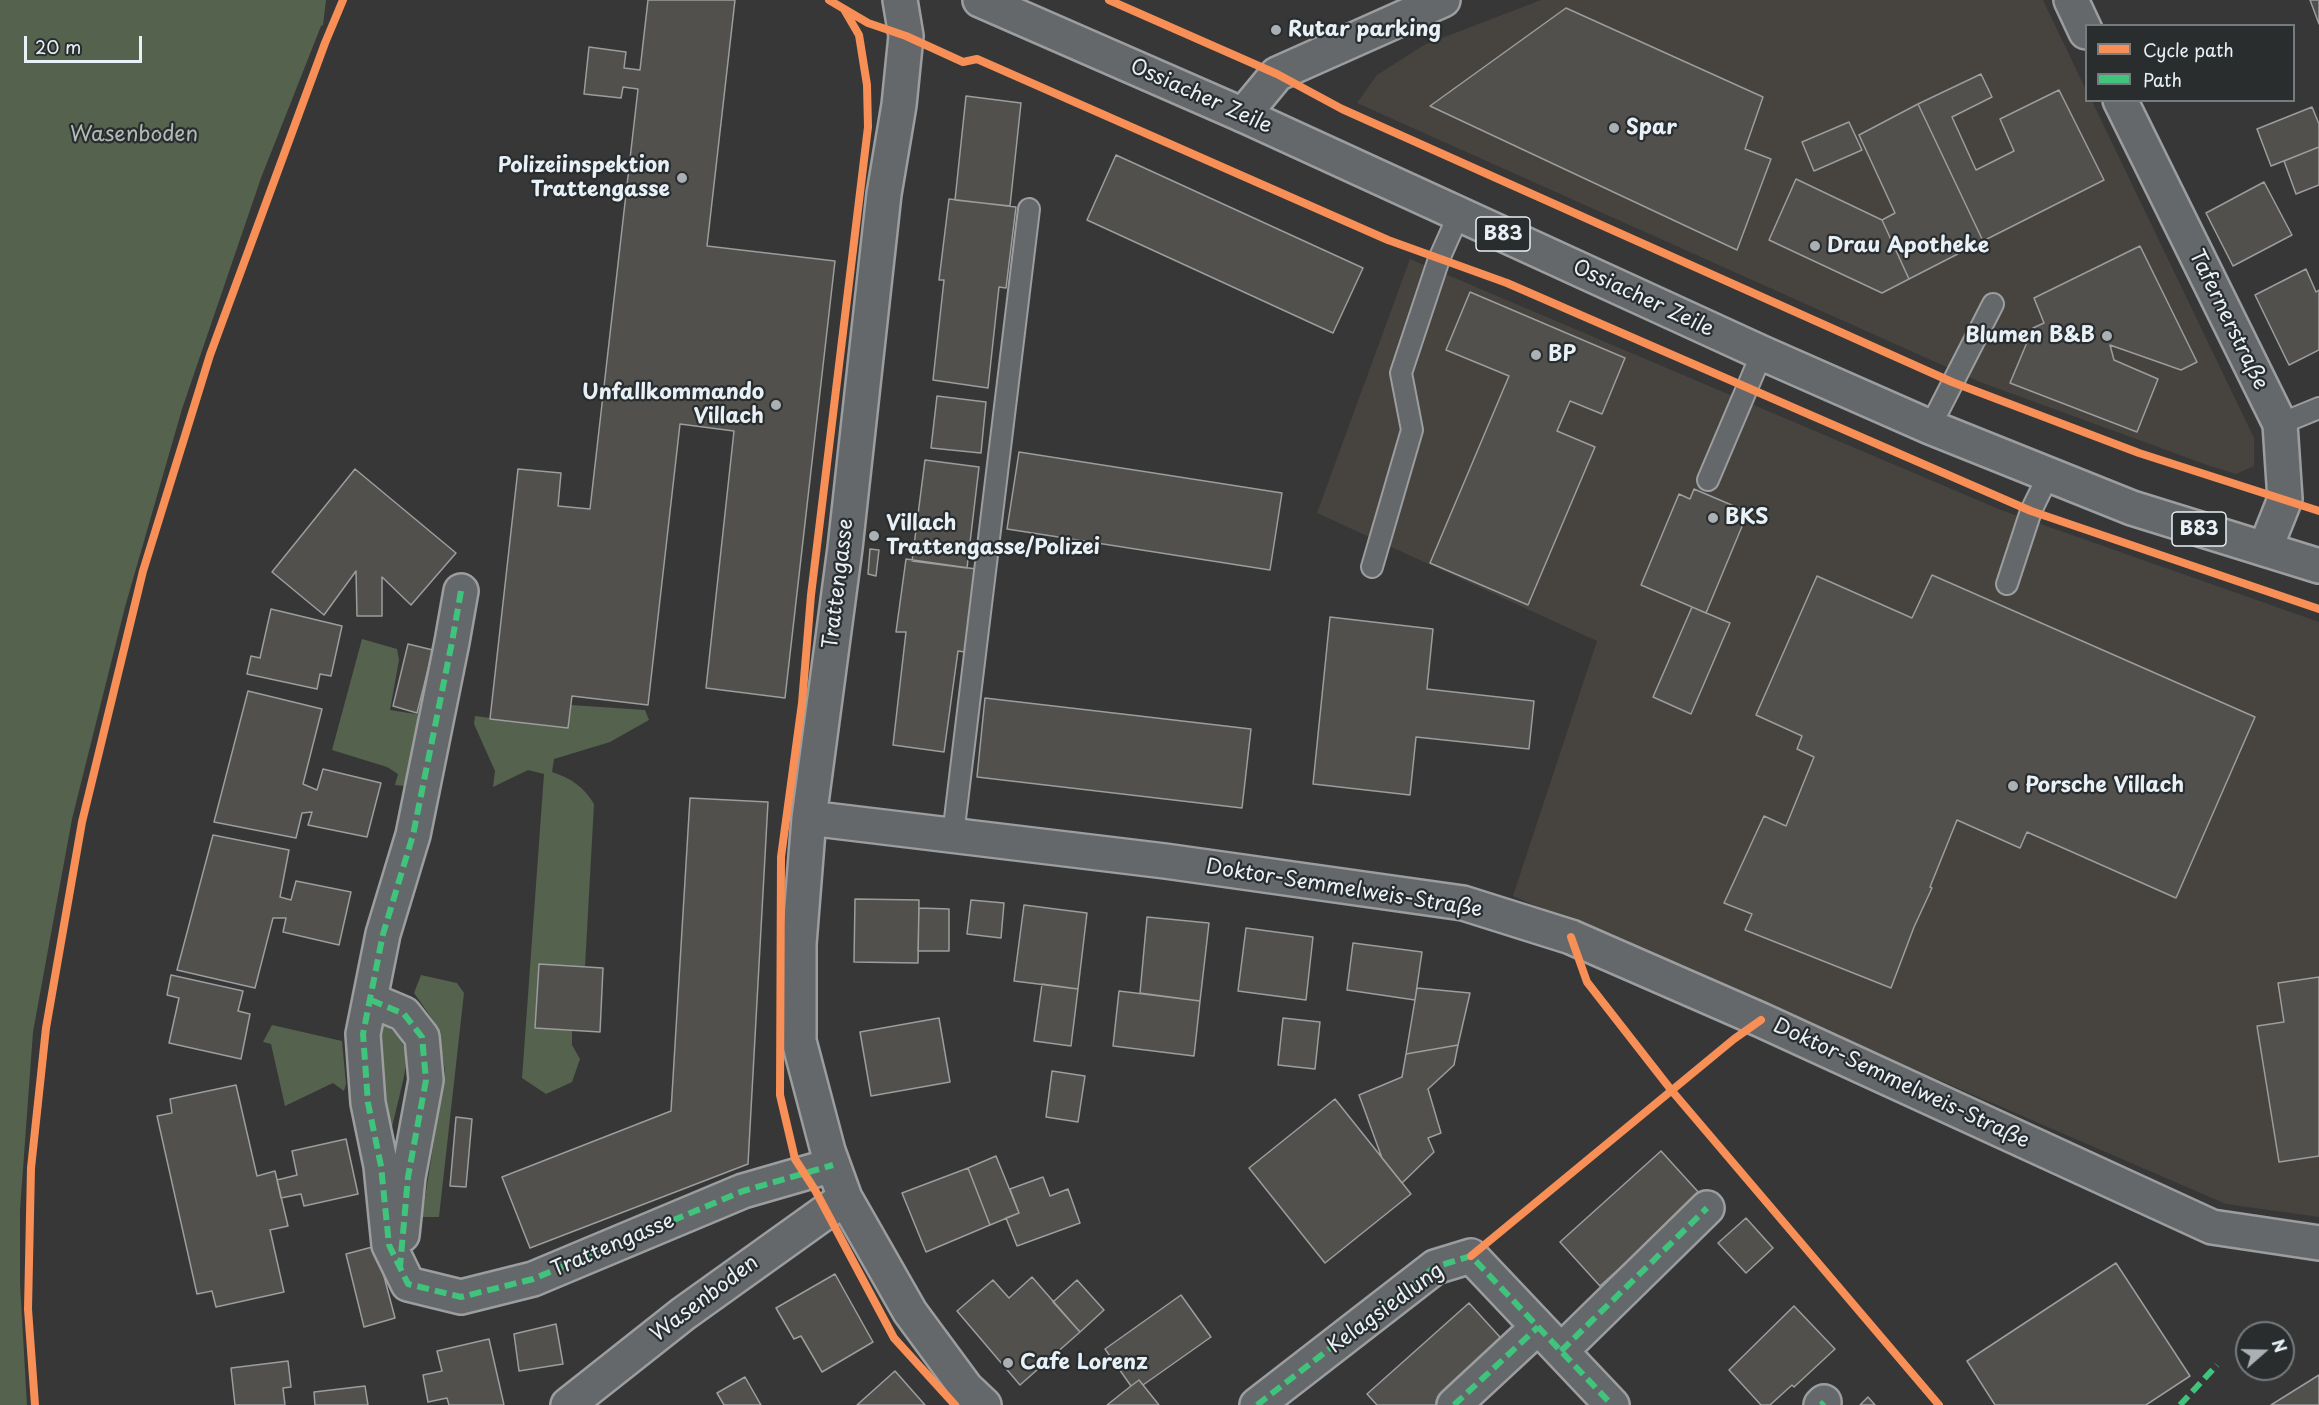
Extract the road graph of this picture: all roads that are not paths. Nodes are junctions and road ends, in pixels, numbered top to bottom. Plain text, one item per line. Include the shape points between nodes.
1 (900, 0) edge
2 (980, 0) edge
3 (2071, 0) edge
4 (1425, 3) edge
5 (2085, 30) edge
6 (2121, 102) edge
7 (1244, 115) junction
8 (1029, 209) dead end
9 (1459, 214) junction
10 (1993, 304) dead end
11 (1762, 353) junction
12 (2319, 408) edge
13 (2280, 424) junction
14 (1930, 427) junction
15 (2049, 474) junction
16 (1708, 480) dead end
17 (2265, 549) junction
18 (2319, 566) edge
19 (1372, 567) dead end
20 (2007, 584) dead end
21 (460, 591) dead end
22 (809, 818) junction
23 (953, 835) junction
24 (371, 1000) junction
25 (833, 1165) junction
26 (845, 1198) junction
27 (1707, 1208) dead end
28 (2319, 1243) edge
29 (400, 1267) junction
30 (1538, 1327) junction
31 (1561, 1351) junction
32 (568, 1405) edge
33 (984, 1405) edge
34 (1257, 1405) edge
35 (1454, 1405) edge
36 (1612, 1405) edge

1 - 22 street, Trattengasse via 906,36 899,105 884,194 845,548
2 - 7 street, Ossiacher Zeile / B83
3 - 5 street
4 - 7 street via 1277,74
6 - 13 street, Tafernerstraße
7 - 9 street, Ossiacher Zeile / B83
8 - 23 lane
9 - 11 street, Ossiacher Zeile / B83
9 - 19 lane via 1439,259 1401,374 1412,430
10 - 14 lane
11 - 14 street, Ossiacher Zeile / B83
11 - 16 lane
12 - 13 lane
13 - 17 street, Tafernerstraße via 2285,499
14 - 15 street, Ossiacher Zeile / B83
15 - 17 street, Ossiacher Zeile / B83 via 2132,508
15 - 20 lane via 2031,511
17 - 18 street, Ossiacher Zeile / B83
21 - 24 street, Trattengasse via 413,835 383,934
22 - 23 street, Doktor-Semmelweis-Straße
22 - 25 street, Trattengasse via 799,944 799,1041
23 - 28 street, Doktor-Semmelweis-Straße via 1463,903 1571,938 1751,1015 2212,1227
24 - 29 street, Trattengasse via 363,1034 368,1103 381,1166 389,1245
24 - 29 street via 404,1014 422,1037 426,1080 408,1177
25 - 26 street, Trattengasse
25 - 29 street, Trattengasse via 743,1191 533,1279 461,1297 408,1284
26 - 32 street, Wasenboden via 683,1314
26 - 33 street, Trattengasse via 910,1312 966,1388
27 - 31 street
30 - 31 street, Kelagsiedlung
30 - 34 street, Kelagsiedlung via 1471,1256 1435,1267
30 - 35 street
31 - 36 street, Kelagsiedlung

